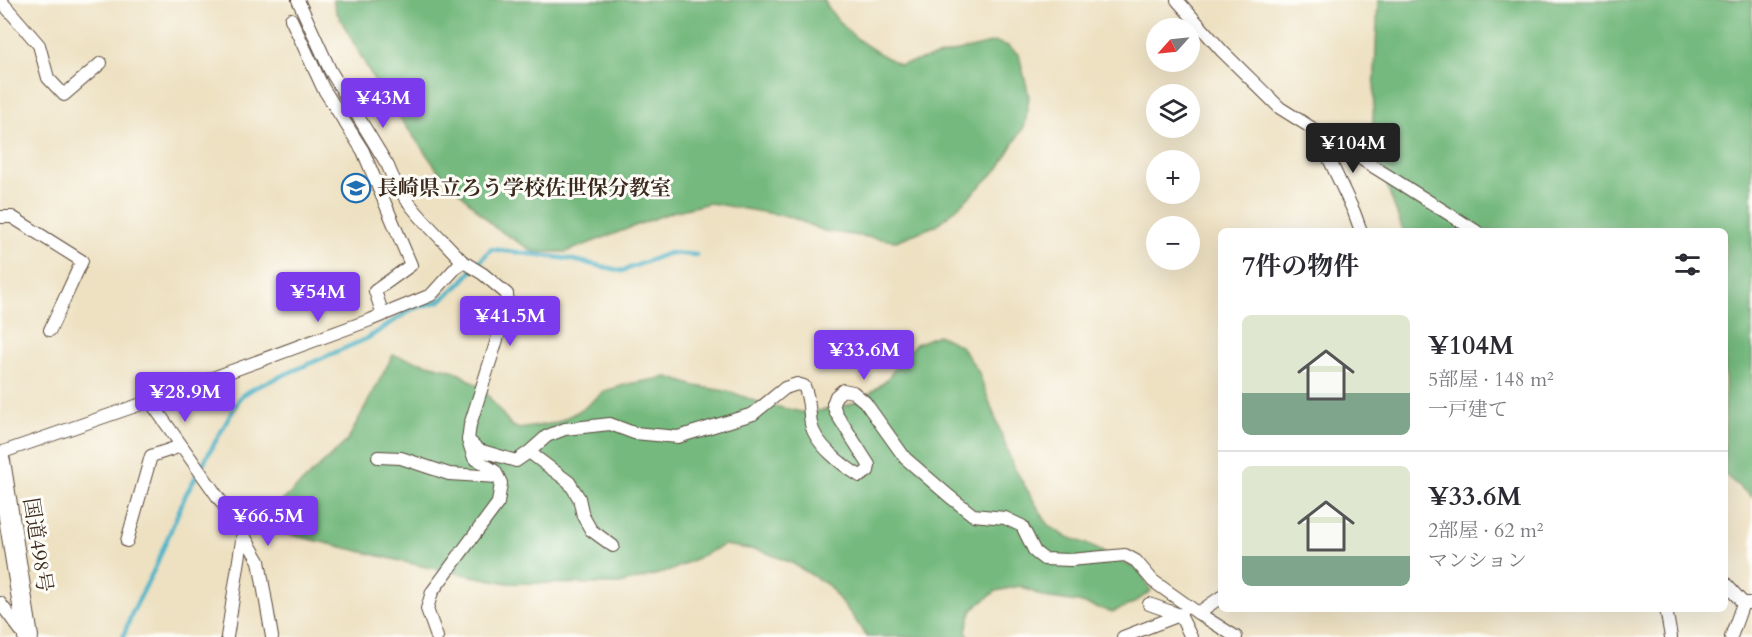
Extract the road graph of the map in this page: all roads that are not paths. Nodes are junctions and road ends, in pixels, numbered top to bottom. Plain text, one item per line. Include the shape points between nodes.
1 (298, 0) edge
2 (1177, 0) edge
3 (1, 1) edge
4 (291, 19) dead end
5 (101, 63) dead end
6 (1315, 130) junction
7 (0, 217) edge
8 (1360, 228) edge
9 (1471, 228) edge
10 (465, 263) junction
11 (382, 315) junction
12 (50, 330) dead end
13 (150, 401) junction
14 (468, 440) junction
15 (182, 446) junction
16 (529, 452) junction
17 (0, 453) edge
18 (378, 457) dead end
19 (0, 461) edge
20 (498, 477) junction
21 (243, 534) junction
22 (127, 541) dead end
23 (613, 546) dead end
24 (1728, 586) edge
25 (1218, 599) edge
26 (0, 603) edge
27 (1748, 603) edge
28 (1149, 604) dead end
29 (1183, 610) junction
30 (1667, 612) edge
31 (1198, 613) junction
32 (27, 637) edge
33 (227, 637) edge
34 (272, 637) edge
35 (437, 637) edge
36 (1123, 637) edge
37 (1191, 637) edge
38 (1236, 637) edge
39 (1671, 637) edge
40 (1731, 637) edge

1 - 10 street via 330,70 403,196
2 - 6 street via 1280,108
3 - 5 street via 39,45 48,78 64,95
4 - 11 street via 323,87 363,151 411,264 375,291
6 - 8 street
6 - 9 street
7 - 12 street via 12,217 82,261
10 - 11 street via 431,295
10 - 14 street via 507,294 508,305
11 - 13 street
13 - 15 street
13 - 17 street
14 - 16 street via 479,450 516,460
14 - 20 street via 474,458
15 - 21 street
15 - 22 street via 151,456 126,525
16 - 23 street via 569,482 591,530
16 - 29 street via 547,436 565,429 610,424 634,433 678,437 753,414 785,388 797,384 804,386 808,395 814,436 846,468 860,476 868,471 869,465 833,404 843,390 853,392 865,402 905,458 973,514 1005,518 1022,526 1035,552 1044,559 1125,555 1136,561
18 - 20 street via 401,458 449,474
19 - 32 highway, 国道498号
20 - 35 street via 498,503 432,592 427,609
21 - 33 street
21 - 34 street via 259,561
24 - 27 street
25 - 31 street
26 - 32 street
27 - 40 street
28 - 29 street
29 - 31 street
29 - 36 street
29 - 37 street
30 - 39 street
31 - 38 street

